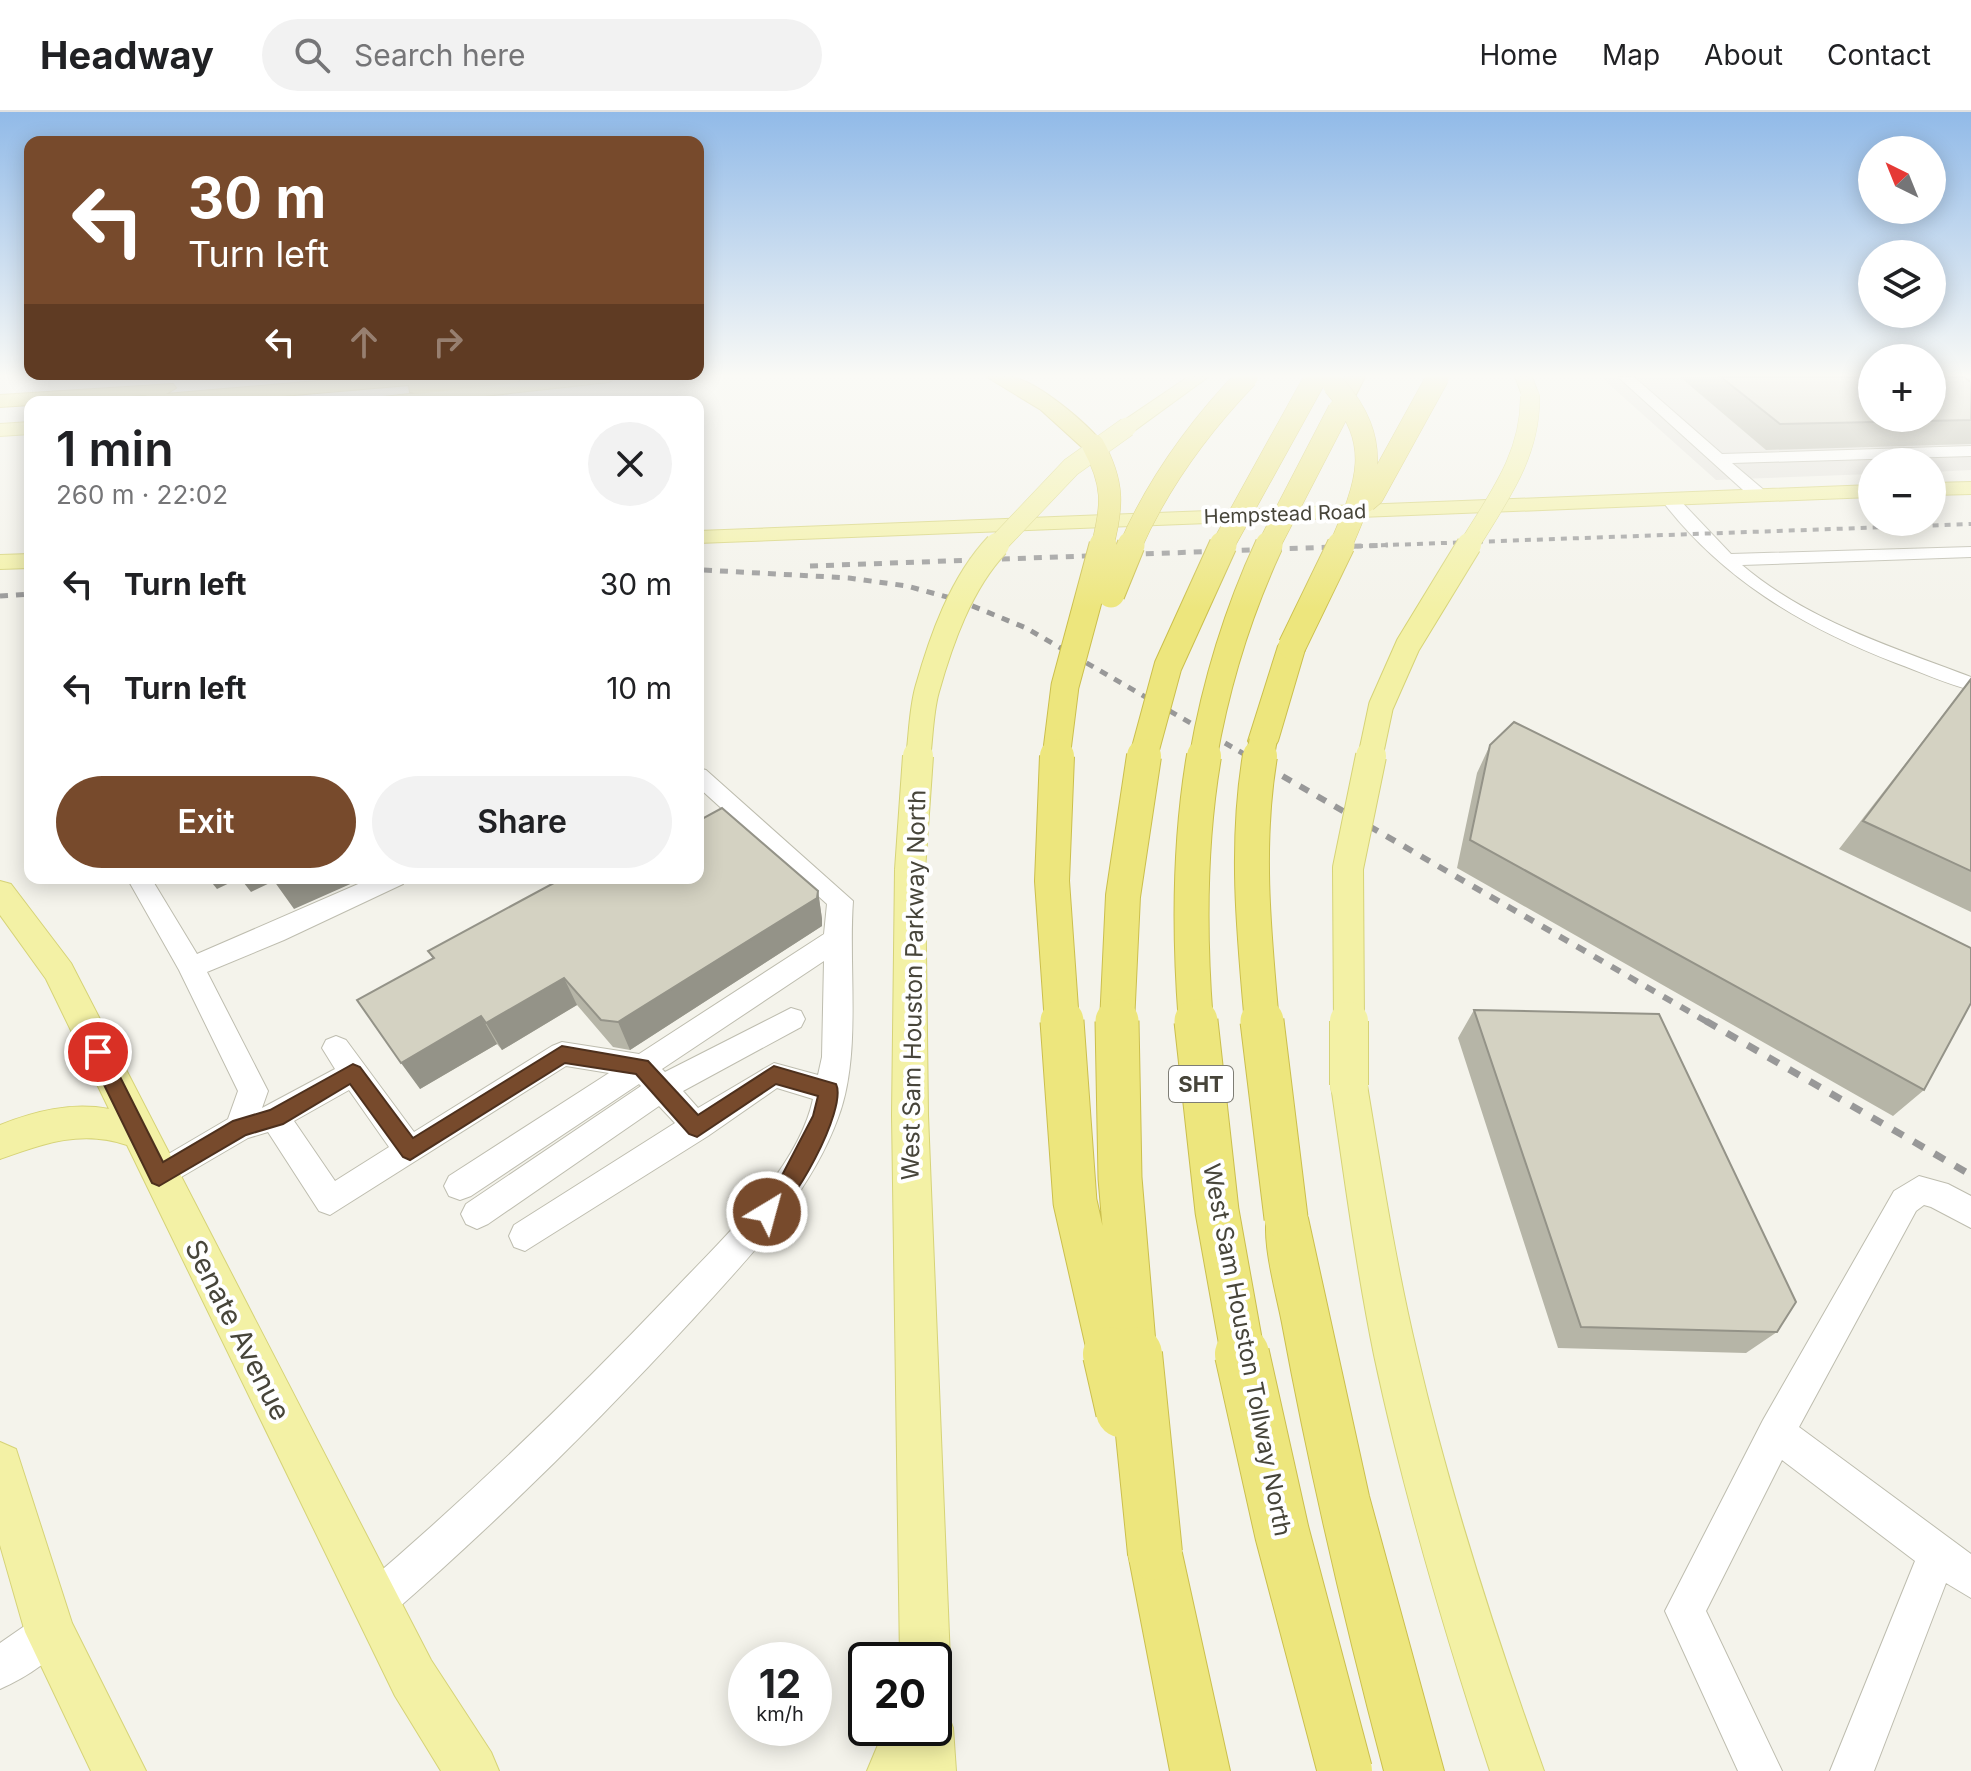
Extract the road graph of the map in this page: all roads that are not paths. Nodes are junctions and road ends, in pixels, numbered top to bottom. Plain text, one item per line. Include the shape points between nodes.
1 (1089, 454) edge
2 (1098, 454) edge
3 (1179, 454) edge
4 (1273, 454) edge
5 (1316, 454) edge
6 (1366, 454) edge
7 (1395, 454) edge
8 (1522, 454) edge
9 (1713, 454) edge
10 (1863, 454) edge
11 (1718, 459) junction
12 (1971, 488) edge
13 (1946, 489) edge
14 (1858, 491) edge
15 (1759, 495) junction
16 (1668, 498) junction
17 (1353, 513) junction
18 (704, 537) edge
19 (1971, 552) edge
20 (1726, 560) junction
21 (24, 561) edge
22 (0, 562) edge
23 (1971, 684) edge
24 (704, 780) edge
25 (143, 884) edge
26 (381, 884) edge
27 (0, 892) edge
28 (837, 939) junction
29 (191, 967) junction
30 (1062, 1006) junction
31 (791, 1019) dead end
32 (336, 1048) dead end
33 (641, 1066) junction
34 (353, 1073) junction
35 (662, 1088) junction
36 (829, 1091) junction
37 (275, 1117) junction
38 (240, 1127) junction
39 (697, 1127) junction
40 (138, 1133) junction
41 (0, 1143) edge
42 (410, 1151) junction
43 (159, 1176) junction
44 (460, 1186) dead end
45 (1971, 1213) edge
46 (477, 1214) dead end
47 (525, 1236) dead end
48 (1776, 1433) junction
49 (0, 1465) edge
50 (1155, 1553) junction
51 (1938, 1553) junction
52 (1971, 1578) edge
53 (375, 1602) junction
54 (50, 1632) junction
55 (925, 1642) edge
56 (0, 1668) edge
57 (904, 1746) edge
58 (928, 1746) edge
59 (119, 1771) edge
60 (472, 1771) edge
61 (894, 1771) edge
62 (929, 1771) edge
63 (1200, 1771) edge
64 (1345, 1771) edge
65 (1414, 1771) edge
66 (1517, 1771) edge
67 (1760, 1771) edge
68 (1852, 1771) edge

1 - 55 main road, West Sam Houston Parkway North, bridge via 977,566 926,692 910,870 910,1115
2 - 30 highway, bridge via 1111,487 1112,511 1065,686 1054,778 1052,881
3 - 30 highway, bridge via 1125,554 1088,676 1069,851
4 - 50 highway, bridge via 1204,579 1167,669 1143,758 1126,857 1115,1006 1123,1210
5 - 64 highway, West Sam Houston Tollway North / SHT, bridge via 1230,641 1203,759 1192,904 1199,1063 1224,1254 1293,1583
6 - 17 highway, bridge via 1367,475
7 - 17 highway, bridge via 1373,495
8 - 66 main road, bridge via 1408,645 1381,706 1348,868 1349,1085 1396,1355 1436,1520
9 - 11 street
10 - 11 street
11 - 15 street
12 - 13 main road
14 - 15 main road, Hempstead Road
15 - 16 main road, Hempstead Road
16 - 18 main road, Hempstead Road
16 - 20 street
17 - 65 highway, bridge via 1303,620 1275,696 1255,786 1251,870 1267,1085 1292,1255 1350,1529
19 - 20 street
20 - 23 street via 1778,600 1814,619
21 - 22 main road
24 - 28 street via 840,901
25 - 29 street
26 - 29 street
27 - 40 main road, Senate Avenue via 59,972
28 - 33 street
28 - 36 street via 836,1057
29 - 38 street via 253,1091
30 - 50 highway, bridge via 1075,1202
31 - 35 street
32 - 34 street
33 - 35 street
33 - 42 street via 562,1054
33 - 44 street
34 - 37 street
34 - 42 street
35 - 39 street
35 - 46 street
36 - 39 street via 774,1075
36 - 53 street via 824,1117 785,1190 730,1254 598,1394 452,1536
37 - 38 street
37 - 42 street via 330,1201
38 - 43 street
39 - 47 street
40 - 41 main road via 93,1122 66,1123
40 - 43 main road, Senate Avenue
43 - 53 main road, Senate Avenue
45 - 48 street via 1919,1190 1905,1201
48 - 51 street
48 - 67 street via 1685,1611
49 - 54 main road
50 - 63 highway
51 - 52 street
51 - 68 street
53 - 60 main road, Senate Avenue via 413,1678
54 - 56 street
54 - 59 main road
57 - 61 main road
58 - 62 main road

